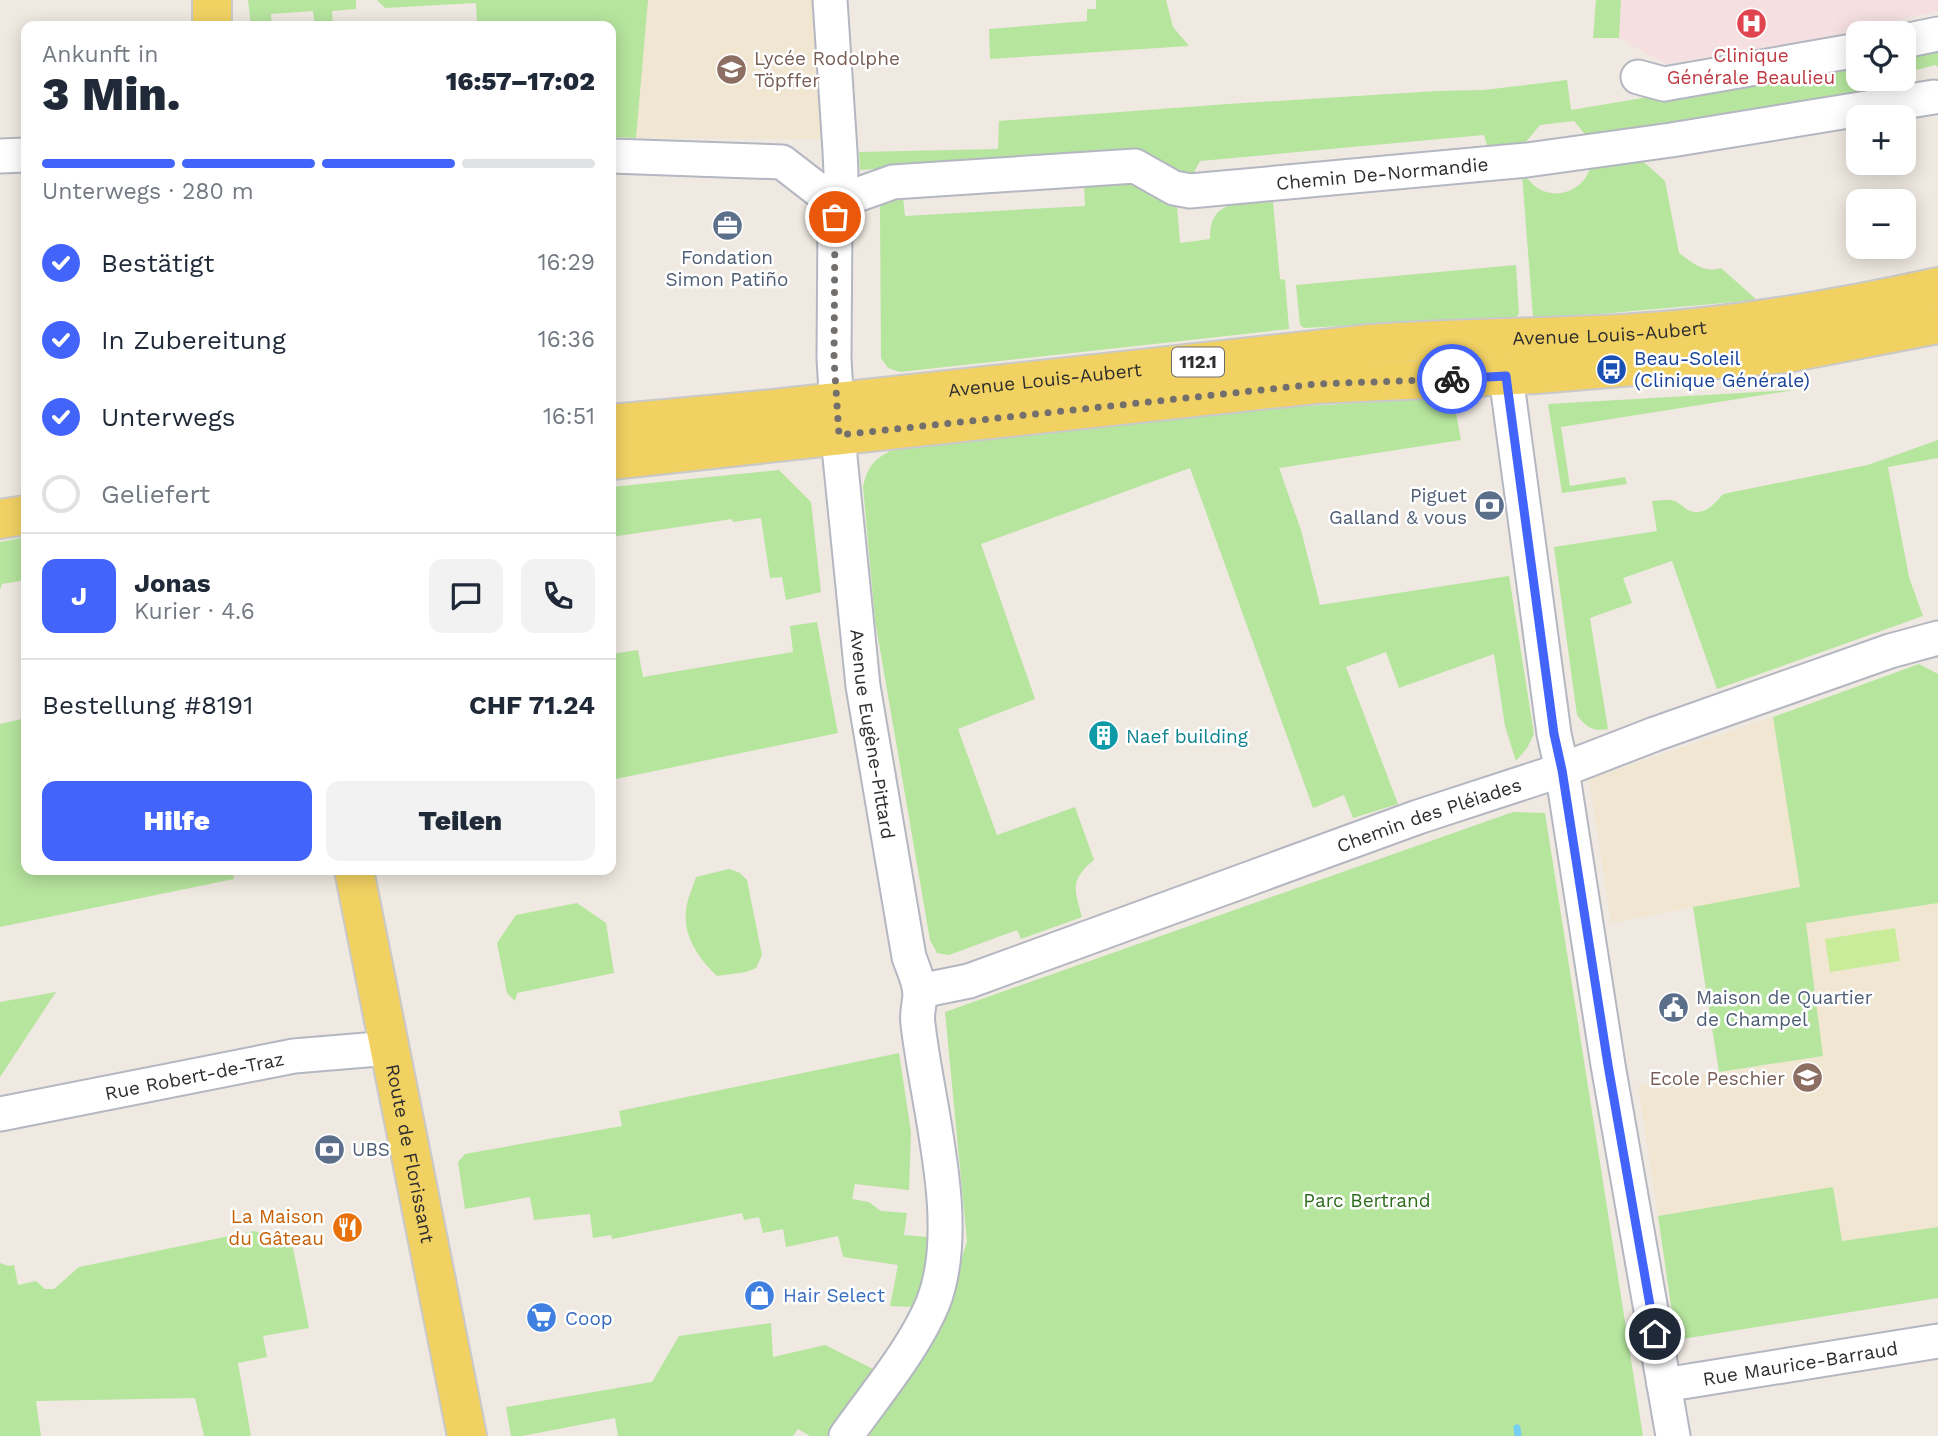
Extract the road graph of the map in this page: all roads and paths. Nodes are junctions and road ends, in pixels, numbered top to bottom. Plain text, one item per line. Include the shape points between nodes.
1 (212, 0) edge
2 (830, 0) edge
3 (212, 21) edge
4 (1938, 34) edge
5 (1916, 39) edge
6 (1846, 52) edge
7 (1638, 77) dead end
8 (1934, 97) dead end
9 (21, 155) edge
10 (0, 156) edge
11 (616, 156) edge
12 (837, 202) junction
13 (1938, 287) edge
14 (1938, 324) edge
15 (1506, 376) junction
16 (837, 418) junction
17 (616, 424) edge
18 (616, 459) edge
19 (21, 516) edge
20 (0, 519) edge
21 (1938, 638) edge
22 (1562, 770) junction
23 (355, 875) edge
24 (920, 991) junction
25 (390, 1048) junction
26 (0, 1114) edge
27 (1938, 1341) edge
28 (1664, 1385) junction
29 (467, 1436) edge
30 (846, 1436) edge
31 (1673, 1436) edge

1 - 3 main road
2 - 12 street, Avenue Eugène-Pittard via 840,150
4 - 5 street
6 - 7 street via 1664,85
8 - 12 street, Chemin De-Normandie via 1501,163 1189,191 1174,188 1135,166 893,182
9 - 10 street
11 - 12 street via 782,162
12 - 16 street, Avenue Eugène-Pittard
13 - 16 main road, Avenue Louis-Aubert / 112.1 via 1717,326 1370,344
14 - 15 main road, Avenue Louis-Aubert / 112.1 via 1787,354
15 - 16 main road, Avenue Louis-Aubert / 112.1 via 1317,384
15 - 22 street
16 - 17 main road, Avenue Louis-Aubert / 112.1 via 772,409
16 - 18 main road, Avenue Louis-Aubert / 112.1
16 - 24 street, Avenue Eugène-Pittard via 863,686 907,945
19 - 20 main road
21 - 22 street, Chemin des Pléiades via 1890,651
22 - 24 street, Chemin des Pléiades via 1418,817 969,981
22 - 28 street
23 - 25 main road, Route de Florissant
24 - 30 street, Avenue Eugène-Pittard via 917,1021 943,1198 944,1262 933,1302 918,1332
25 - 26 street, Rue Robert-de-Traz via 294,1056
25 - 29 main road, Route de Florissant
27 - 28 street, Rue Maurice-Barraud
28 - 31 street

